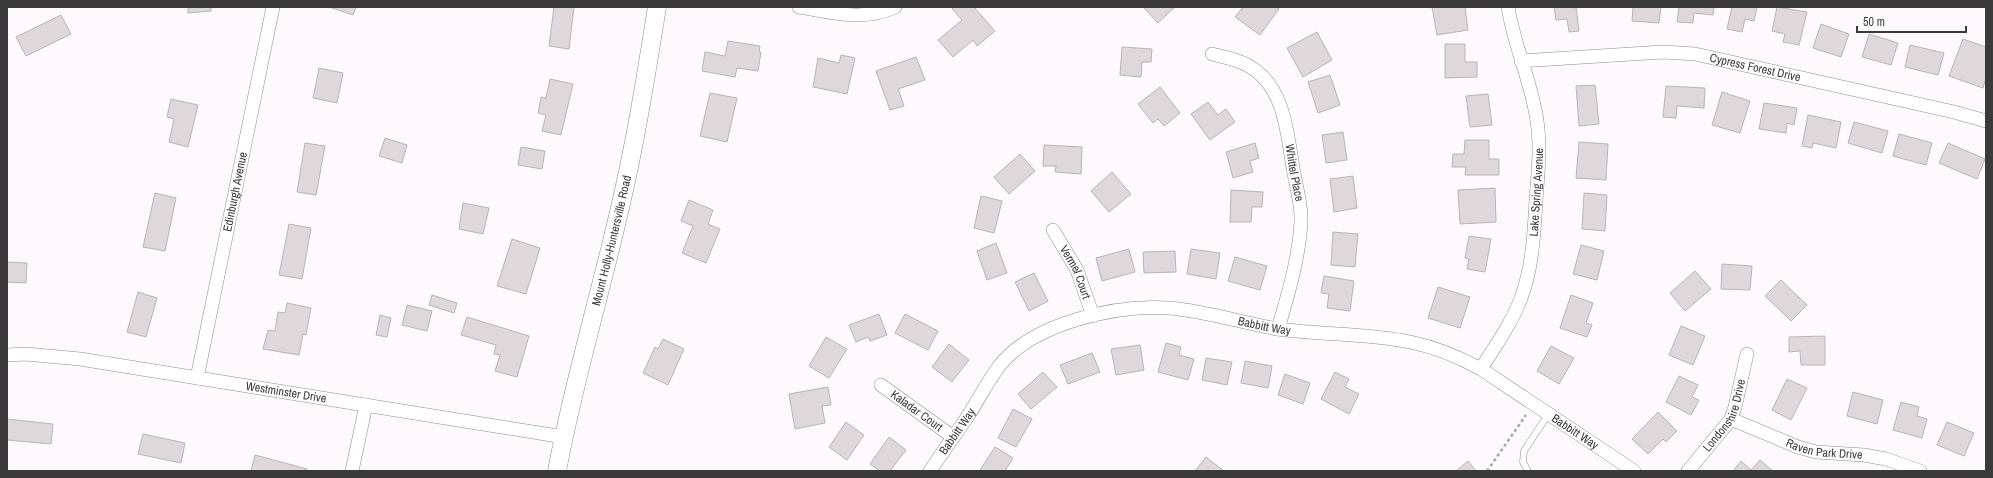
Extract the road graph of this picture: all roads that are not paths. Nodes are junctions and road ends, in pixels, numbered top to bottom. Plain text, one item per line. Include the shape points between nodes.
1 (273, 7) edge
2 (656, 7) edge
3 (799, 7) edge
4 (895, 7) edge
5 (1508, 7) edge
6 (1212, 54) dead end
7 (1521, 61) junction
8 (1986, 121) edge
9 (1053, 230) dead end
10 (1093, 316) junction
11 (1278, 329) junction
12 (1747, 354) dead end
13 (7, 355) edge
14 (1481, 369) junction
15 (197, 378) junction
16 (881, 384) dead end
17 (366, 405) junction
18 (1548, 413) junction
19 (1731, 418) junction
20 (564, 437) junction
21 (953, 437) junction
22 (352, 471) edge
23 (557, 471) edge
24 (930, 471) edge
25 (1528, 471) edge
26 (1634, 471) edge
27 (1688, 471) edge
28 (1920, 471) edge

1 - 15 street, Edinburgh Avenue
2 - 20 main road, Mount Holly-Huntersville Road via 633,148
3 - 4 street via 855,16 870,15
5 - 7 street, Lake Spring Avenue
6 - 11 street, Whittel Place via 1248,65 1256,71 1272,88 1282,109 1301,221 1297,252
7 - 8 street, Cypress Forest Drive via 1663,52 1696,54
7 - 14 street, Lake Spring Avenue via 1537,120 1539,139 1533,250 1521,299
9 - 10 street, Vermel Court via 1077,270
10 - 11 street, Babbitt Way via 1137,309 1169,308
10 - 21 street, Babbitt Way via 1042,334 1015,350 1000,364
11 - 14 street, Babbitt Way via 1412,342 1458,357
12 - 19 street, Londonshire Drive via 1736,407
13 - 15 street, Westminster Drive via 26,354 80,359
14 - 18 street, Babbitt Way
15 - 17 street, Westminster Drive
16 - 21 street, Kaladar Court
17 - 20 street, Westminster Drive
17 - 22 street
18 - 25 lane via 1524,451 1523,462
18 - 26 street, Babbitt Way
19 - 27 street, Londonshire Drive
19 - 28 street, Raven Park Drive via 1816,452 1886,459
20 - 23 main road, Mount Holly-Huntersville Road
21 - 24 street, Babbitt Way

